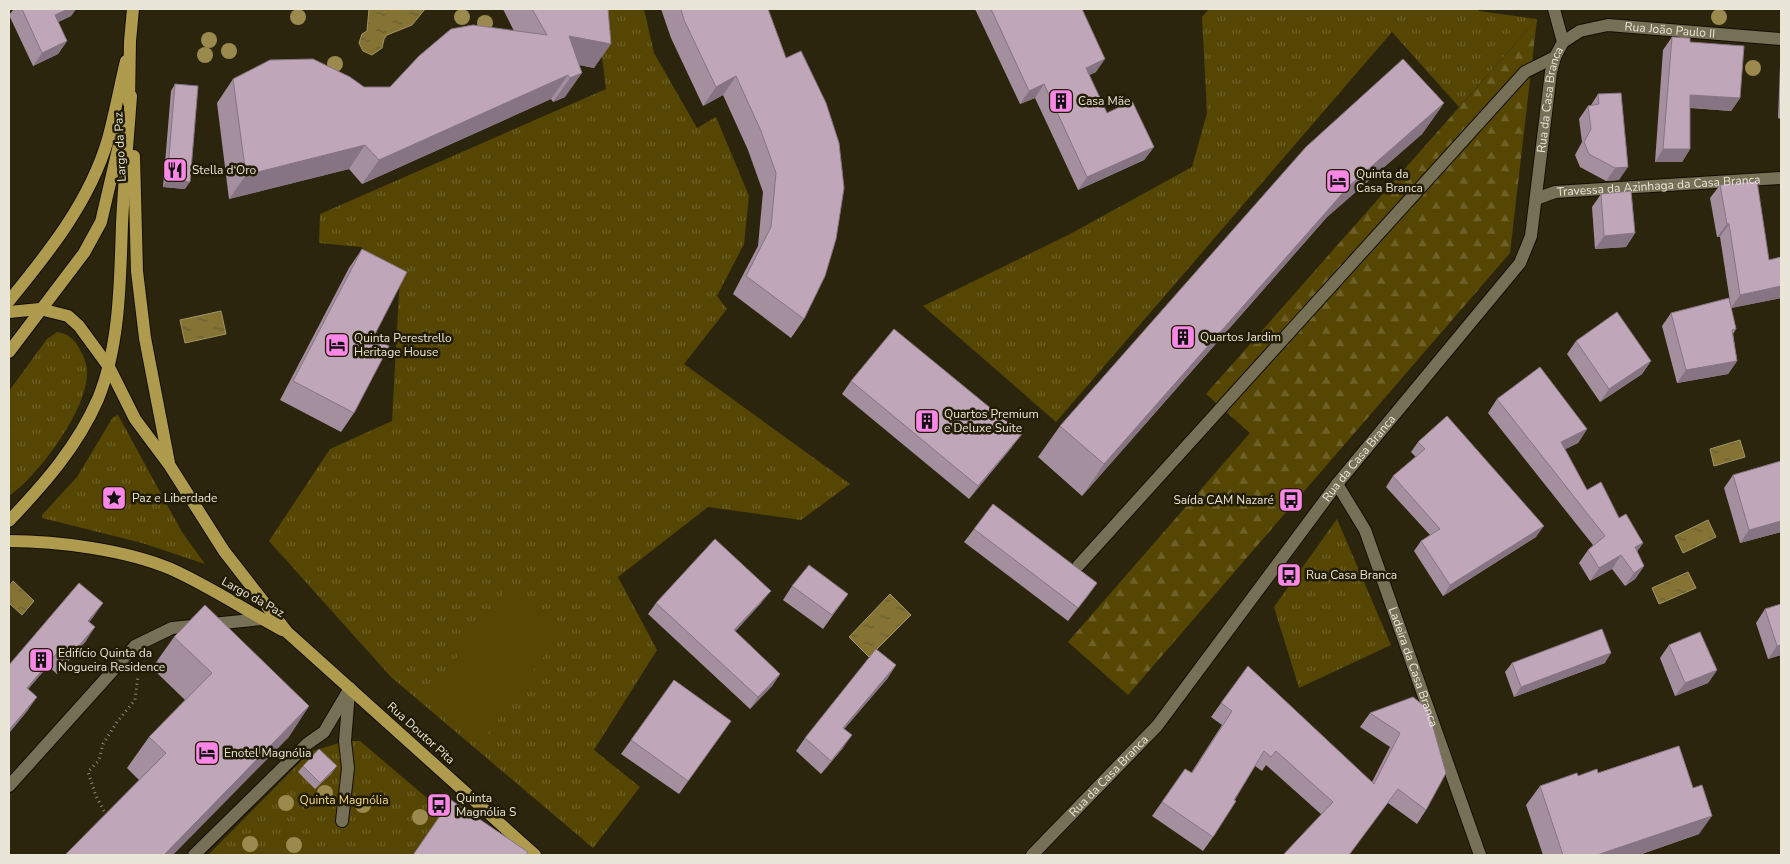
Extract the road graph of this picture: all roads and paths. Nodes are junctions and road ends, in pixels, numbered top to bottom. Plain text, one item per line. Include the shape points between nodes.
1 (133, 9) edge
2 (1554, 9) edge
3 (1781, 39) edge
4 (130, 41) junction
5 (1564, 42) junction
6 (1555, 57) junction
7 (131, 96) junction
8 (1781, 178) edge
9 (1536, 199) junction
10 (9, 301) edge
11 (40, 309) junction
12 (9, 312) edge
13 (9, 352) edge
14 (109, 367) junction
15 (170, 466) junction
16 (1337, 484) junction
17 (9, 521) edge
18 (9, 541) edge
19 (1078, 566) edge
20 (262, 619) junction
21 (287, 632) junction
22 (138, 674) dead end
23 (350, 688) junction
24 (9, 786) edge
25 (104, 811) dead end
26 (342, 821) dead end
27 (194, 855) edge
28 (536, 855) edge
29 (1032, 855) edge
30 (1480, 855) edge

1 - 4 main road
2 - 5 street, Rua da Casa Branca
3 - 5 street, Rua João Paulo II via 1608,25 1580,31
4 - 7 main road
4 - 10 main road via 108,140 91,180 70,221
5 - 6 street, Rua da Casa Branca
6 - 9 street, Rua da Casa Branca
6 - 19 street via 1525,72
7 - 11 main road via 101,222 84,253
7 - 14 main road, Largo da Paz via 121,275
7 - 15 main road, Largo da Paz via 137,271 145,338
8 - 9 street, Travessa da Azinhaga da Casa Branca via 1555,192
9 - 16 street, Rua da Casa Branca via 1531,236 1520,263
11 - 12 main road, Largo da Paz
11 - 13 main road
11 - 14 main road, Largo da Paz via 68,316 92,341
14 - 15 main road, Largo da Paz via 135,419
14 - 17 main road, Largo da Paz via 97,400 70,452
15 - 21 main road, Largo da Paz via 224,551
16 - 29 street, Rua da Casa Branca via 1157,726
16 - 30 street, Ladeira da Casa Branca via 1365,530
18 - 20 main road, Largo da Paz via 105,550 168,568
20 - 21 main road, Largo da Paz
20 - 24 street via 172,628 135,646
21 - 23 main road, Rua Doutor Pita
22 - 25 path via 135,700 117,722 103,744 99,760 88,772
23 - 26 street via 345,742 348,768
23 - 27 street via 324,732 307,744
23 - 28 main road, Rua Doutor Pita

